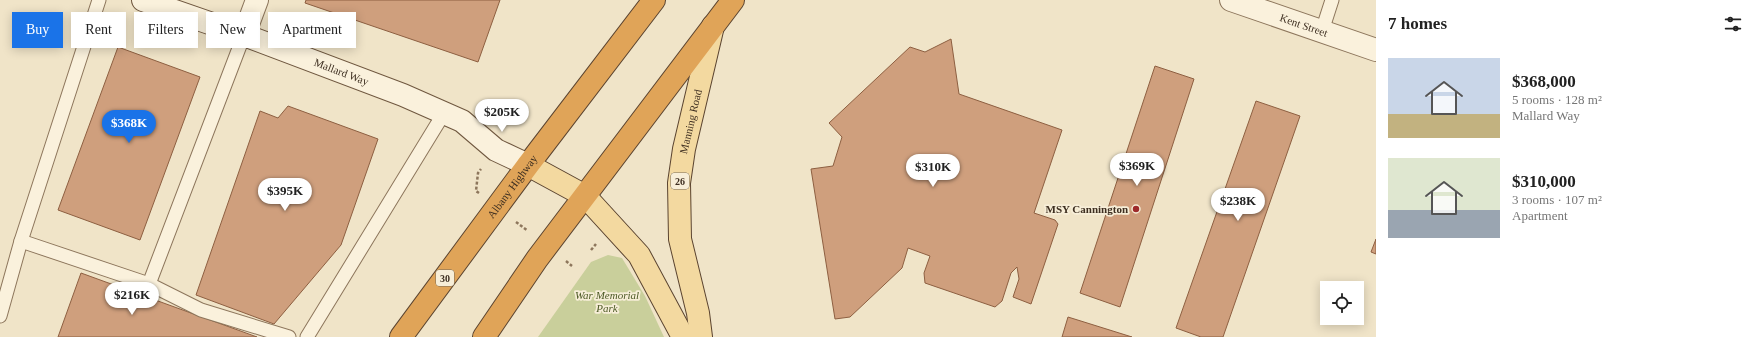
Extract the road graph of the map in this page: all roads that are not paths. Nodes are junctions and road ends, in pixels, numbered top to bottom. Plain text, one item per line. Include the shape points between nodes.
1 (99, 0) edge
2 (143, 0) edge
3 (257, 0) edge
4 (654, 0) edge
5 (733, 0) edge
6 (1231, 0) edge
7 (1332, 0) edge
8 (253, 12) edge
9 (206, 22) edge
10 (713, 26) junction
11 (1322, 31) junction
12 (260, 41) edge
13 (239, 48) edge
14 (1376, 50) edge
15 (453, 117) junction
16 (528, 165) junction
17 (585, 196) junction
18 (21, 241) junction
19 (149, 284) junction
20 (0, 316) edge
21 (289, 337) edge
22 (307, 337) edge
23 (401, 337) edge
24 (484, 337) edge
25 (683, 337) edge
26 (701, 337) edge

1 - 18 lane
2 - 9 street, Mallard Way
3 - 8 street
4 - 16 highway, Albany Highway / 30
5 - 10 highway
6 - 11 street, Kent Street
7 - 11 lane
10 - 17 highway
10 - 26 main road, Manning Road / 26 via 684,149 679,183 680,239 698,313
11 - 14 street, Kent Street
12 - 15 street, Mallard Way via 403,95
13 - 19 lane
15 - 16 street, Mallard Way via 496,150
15 - 22 lane
16 - 17 main road
16 - 23 highway, Albany Highway / 30
17 - 24 highway via 537,259
17 - 25 main road via 640,255
18 - 19 lane
18 - 20 lane
19 - 21 lane via 201,310

